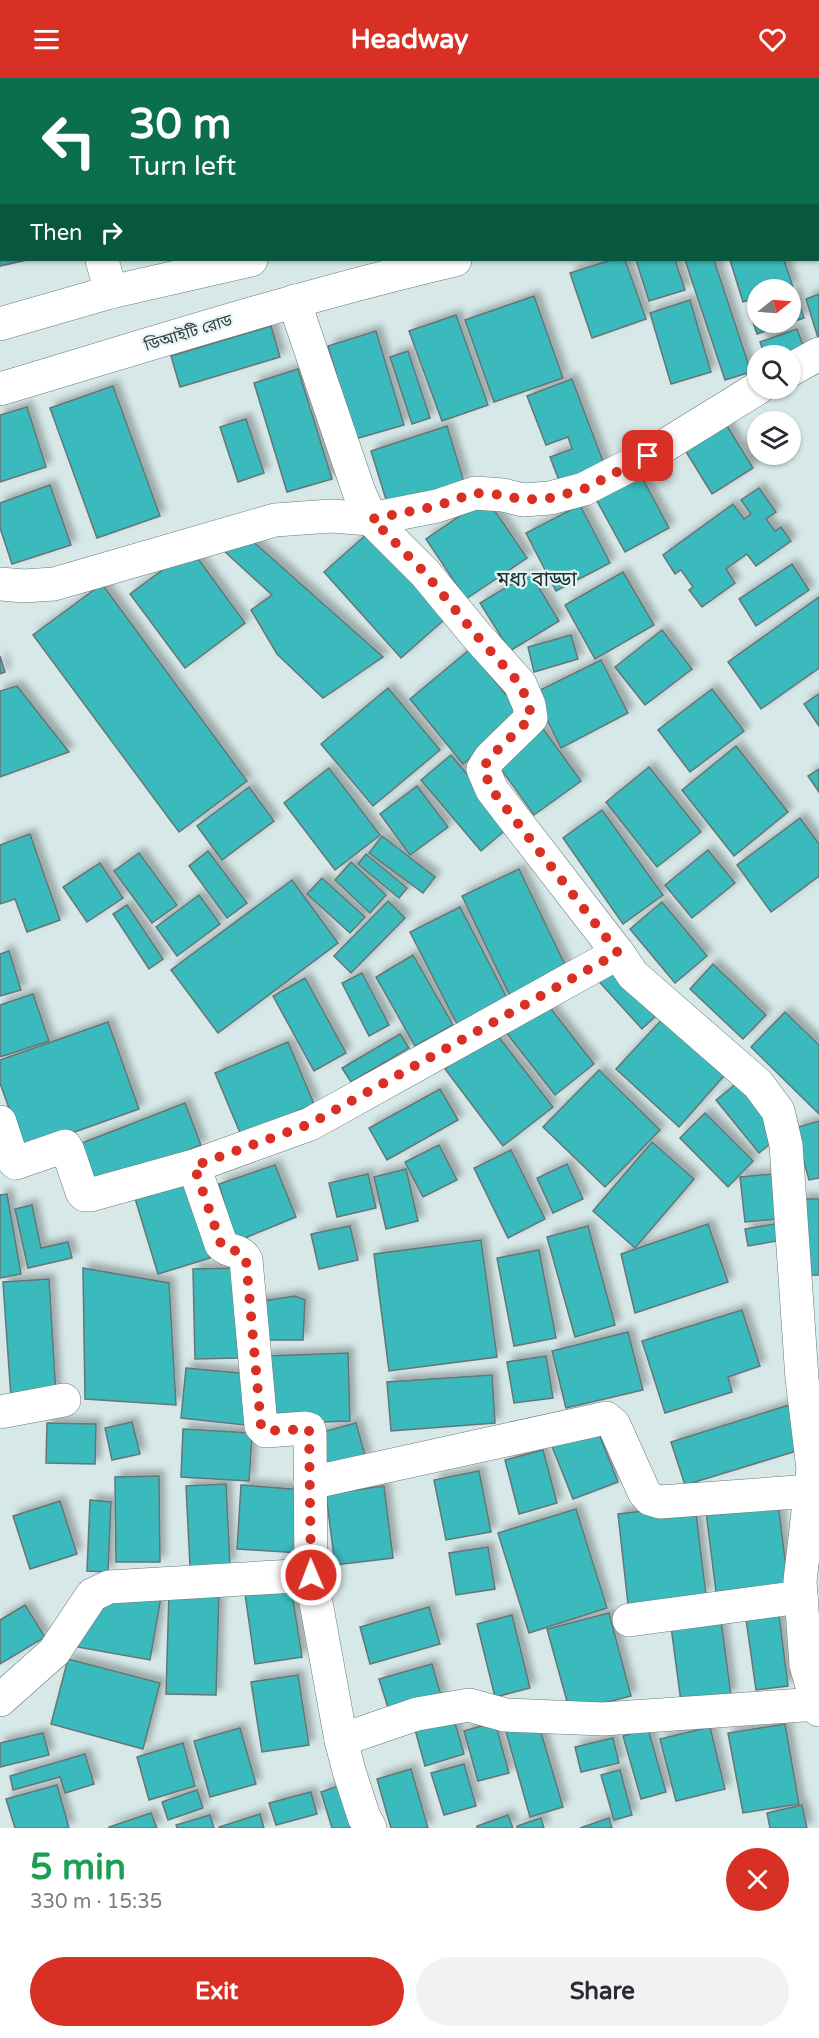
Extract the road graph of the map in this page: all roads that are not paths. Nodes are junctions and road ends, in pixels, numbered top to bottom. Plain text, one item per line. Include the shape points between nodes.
1 (102, 261) edge
2 (247, 261) edge
3 (451, 261) edge
4 (111, 292) junction
5 (294, 301) junction
6 (0, 324) edge
7 (819, 354) edge
8 (801, 364) edge
9 (0, 389) edge
10 (747, 395) edge
11 (372, 519) junction
12 (0, 584) edge
13 (618, 953) junction
14 (0, 1122) edge
15 (194, 1166) junction
16 (64, 1400) dead end
17 (0, 1412) edge
18 (310, 1483) junction
19 (811, 1491) junction
20 (311, 1575) junction
21 (801, 1596) junction
22 (629, 1620) dead end
23 (0, 1700) edge
24 (818, 1707) edge
25 (341, 1740) junction
26 (370, 1828) edge

1 - 4 street
2 - 4 street
3 - 5 street, ডিআইটি রোড
4 - 6 street
5 - 9 street, ডিআইটি রোড
5 - 11 street via 359,492
7 - 8 street
10 - 11 street via 648,456 584,489 523,500 474,493 437,506
11 - 12 street via 331,516 275,520 54,584
11 - 13 street via 425,573 520,684 531,718 489,758 483,769 486,778
13 - 15 street via 310,1124
13 - 19 street via 633,975 758,1083 778,1111 786,1145 802,1380 813,1469
14 - 15 street via 16,1163 65,1146 85,1196
15 - 18 street via 221,1244 246,1260 261,1426 266,1431 309,1429
16 - 17 street
18 - 19 street via 606,1418 614,1425 650,1499 660,1502
18 - 20 street
19 - 21 street
20 - 23 street via 99,1590 54,1652
20 - 25 street
21 - 22 street
21 - 24 street via 806,1665
24 - 25 street via 603,1719 505,1715 469,1705 417,1714
25 - 26 street

